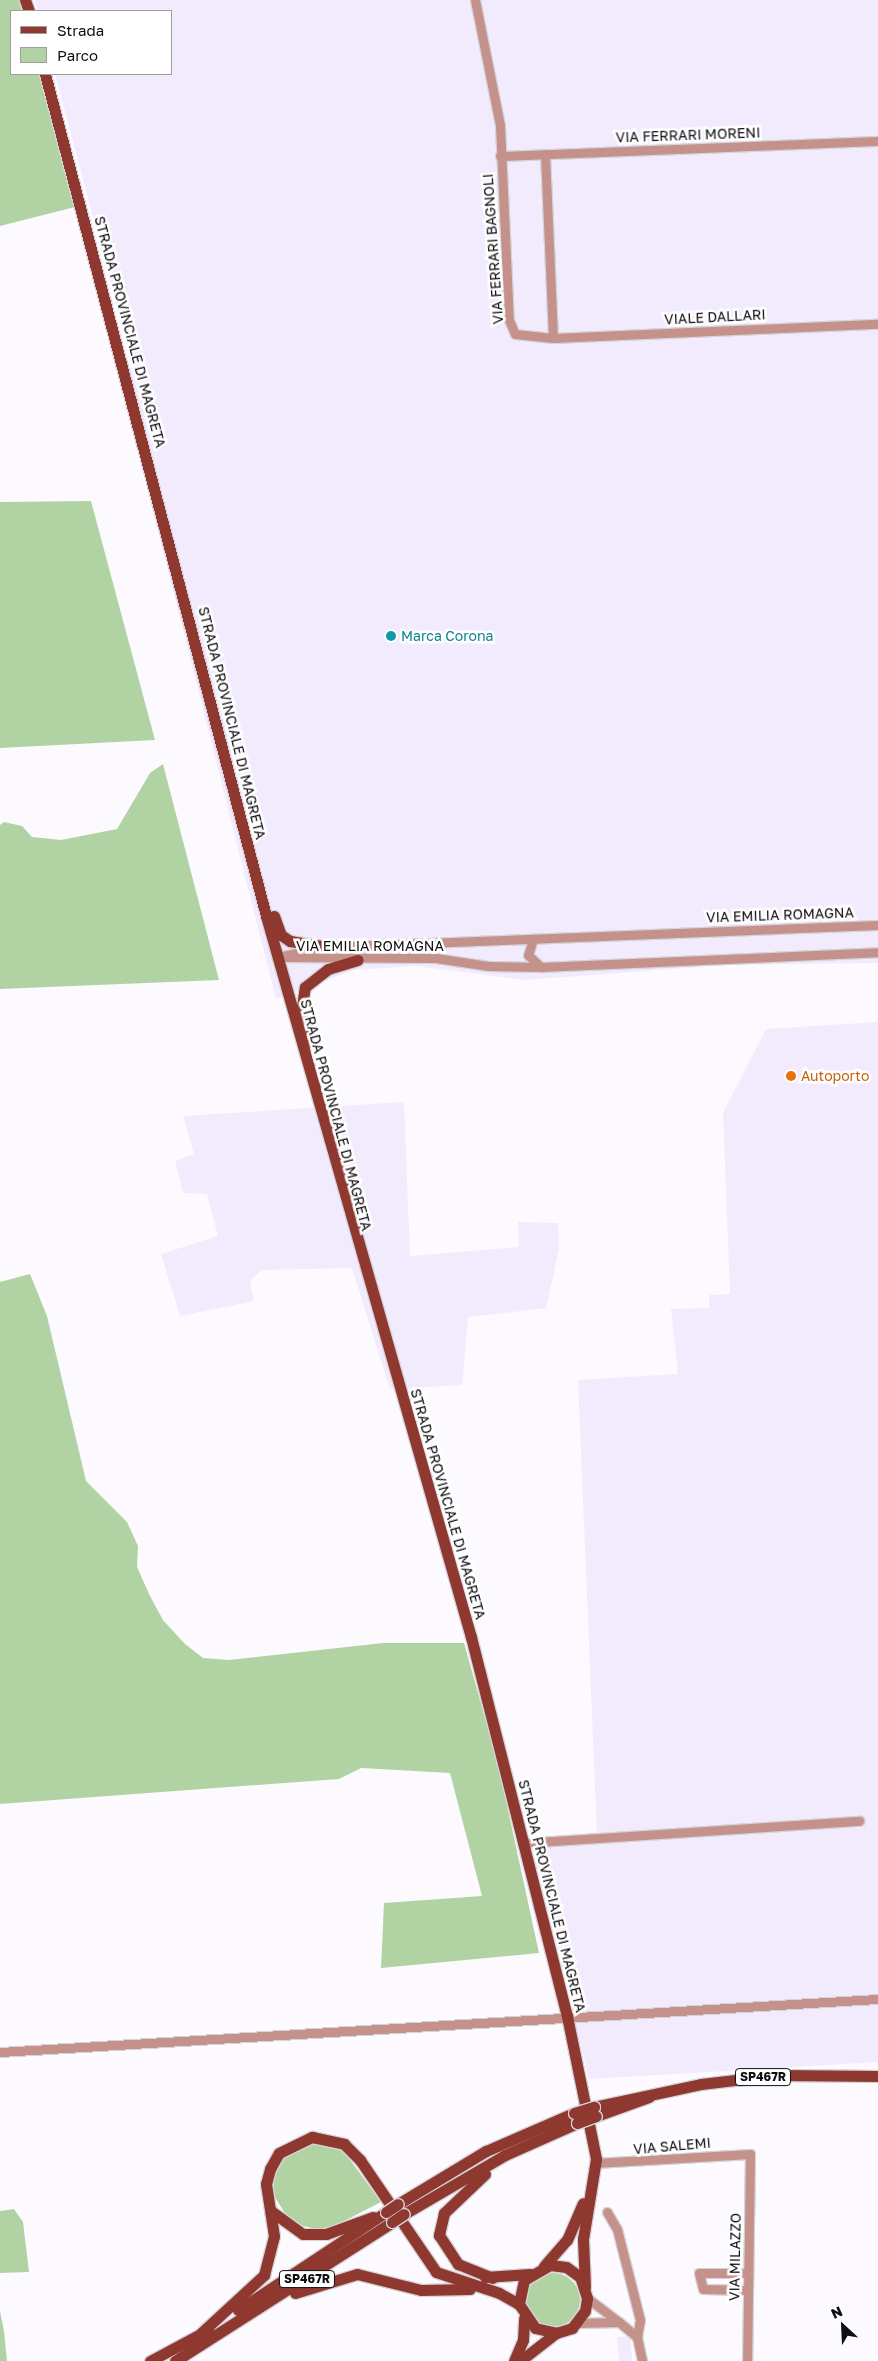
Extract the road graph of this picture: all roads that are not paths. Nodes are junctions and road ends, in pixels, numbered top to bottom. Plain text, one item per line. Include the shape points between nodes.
1 (475, 0) edge
2 (45, 75) edge
3 (878, 141) edge
4 (545, 154) junction
5 (500, 156) junction
6 (878, 324) edge
7 (553, 338) junction
8 (250, 854) junction
9 (878, 925) edge
10 (533, 939) junction
11 (327, 947) junction
12 (878, 952) edge
13 (277, 957) junction
14 (358, 960) junction
15 (541, 966) junction
16 (312, 1084) junction
17 (859, 1820) dead end
18 (524, 1843) junction
19 (877, 1999) edge
20 (567, 2016) junction
21 (0, 2052) edge
22 (878, 2076) edge
23 (576, 2118) junction
24 (750, 2154) joint
25 (505, 2155) junction
26 (595, 2163) junction
27 (271, 2212) junction
28 (607, 2212) dead end
29 (383, 2214) junction
30 (424, 2256) junction
31 (544, 2266) junction
32 (748, 2273) junction
33 (530, 2274) junction
34 (492, 2278) junction
35 (748, 2290) junction
36 (499, 2292) junction
37 (586, 2292) junction
38 (272, 2302) junction
39 (634, 2303) junction
40 (519, 2304) junction
41 (524, 2318) junction
42 (578, 2323) junction
43 (622, 2323) junction
44 (201, 2333) junction
45 (556, 2333) junction
46 (637, 2337) junction
47 (150, 2361) edge
48 (175, 2361) edge
49 (514, 2361) edge
50 (520, 2361) edge
51 (642, 2361) edge
52 (746, 2361) edge

1 - 5 street, VIA FERRARI BAGNOLI via 500,125
2 - 8 main road, STRADA PROVINCIALE DI MAGRETA
3 - 4 street, VIA FERRARI MORENI
4 - 5 street, VIA FERRARI MORENI
4 - 7 street
5 - 7 street, VIA FERRARI BAGNOLI via 511,328 523,339
6 - 7 street, VIALE DALLARI
8 - 11 main road via 259,860 281,935
8 - 13 main road, STRADA PROVINCIALE DI MAGRETA
9 - 10 street, VIA EMILIA ROMAGNA
10 - 11 street, VIA EMILIA ROMAGNA
10 - 15 street via 528,954
11 - 13 street, VIA EMILIA ROMAGNA
12 - 15 street, VIA EMILIA ROMAGNA
13 - 14 street, VIA EMILIA ROMAGNA
13 - 16 main road, STRADA PROVINCIALE DI MAGRETA
14 - 15 street, VIA EMILIA ROMAGNA via 436,958 488,966
14 - 16 main road via 328,969 305,987 301,1014 314,1064
16 - 18 main road, STRADA PROVINCIALE DI MAGRETA via 471,1637
17 - 18 street
18 - 20 main road, STRADA PROVINCIALE DI MAGRETA
19 - 20 street
20 - 21 street via 558,2021
20 - 26 main road, STRADA PROVINCIALE DI MAGRETA
22 - 23 main road, SP467R, bridge via 778,2075 701,2084
23 - 25 main road, SP467R
23 - 29 main road, SP467R, bridge via 486,2152
24 - 26 street, VIA SALEMI
24 - 32 street, VIA MILAZZO
25 - 34 main road via 461,2192 440,2223 442,2245 449,2257
25 - 38 main road, SP467R, bridge via 404,2214
26 - 31 main road via 576,2224
26 - 37 main road via 583,2239
27 - 29 main road via 303,2234 326,2234
27 - 30 main road via 266,2184 279,2154 295,2142 328,2138 344,2144 360,2160
27 - 44 main road via 274,2236 264,2275
28 - 39 street via 617,2229
29 - 44 main road, SP467R
30 - 34 main road via 455,2274
30 - 36 main road via 447,2279
31 - 33 main road
31 - 37 main road via 566,2267
32 - 35 street, VIA MILAZZO
32 - 35 street via 699,2273 702,2289
33 - 34 main road
33 - 40 main road via 521,2288
35 - 52 street, VIA MILAZZO
36 - 38 main road via 464,2288 428,2291 357,2274 336,2277
36 - 40 main road
37 - 42 main road
37 - 43 street
38 - 48 main road, SP467R
39 - 43 street via 634,2315
39 - 46 street via 640,2320
40 - 41 main road
41 - 45 main road via 535,2328
41 - 49 main road via 523,2340
42 - 43 street
42 - 45 main road
43 - 46 street
44 - 47 main road, SP467R
45 - 50 main road
46 - 51 street

